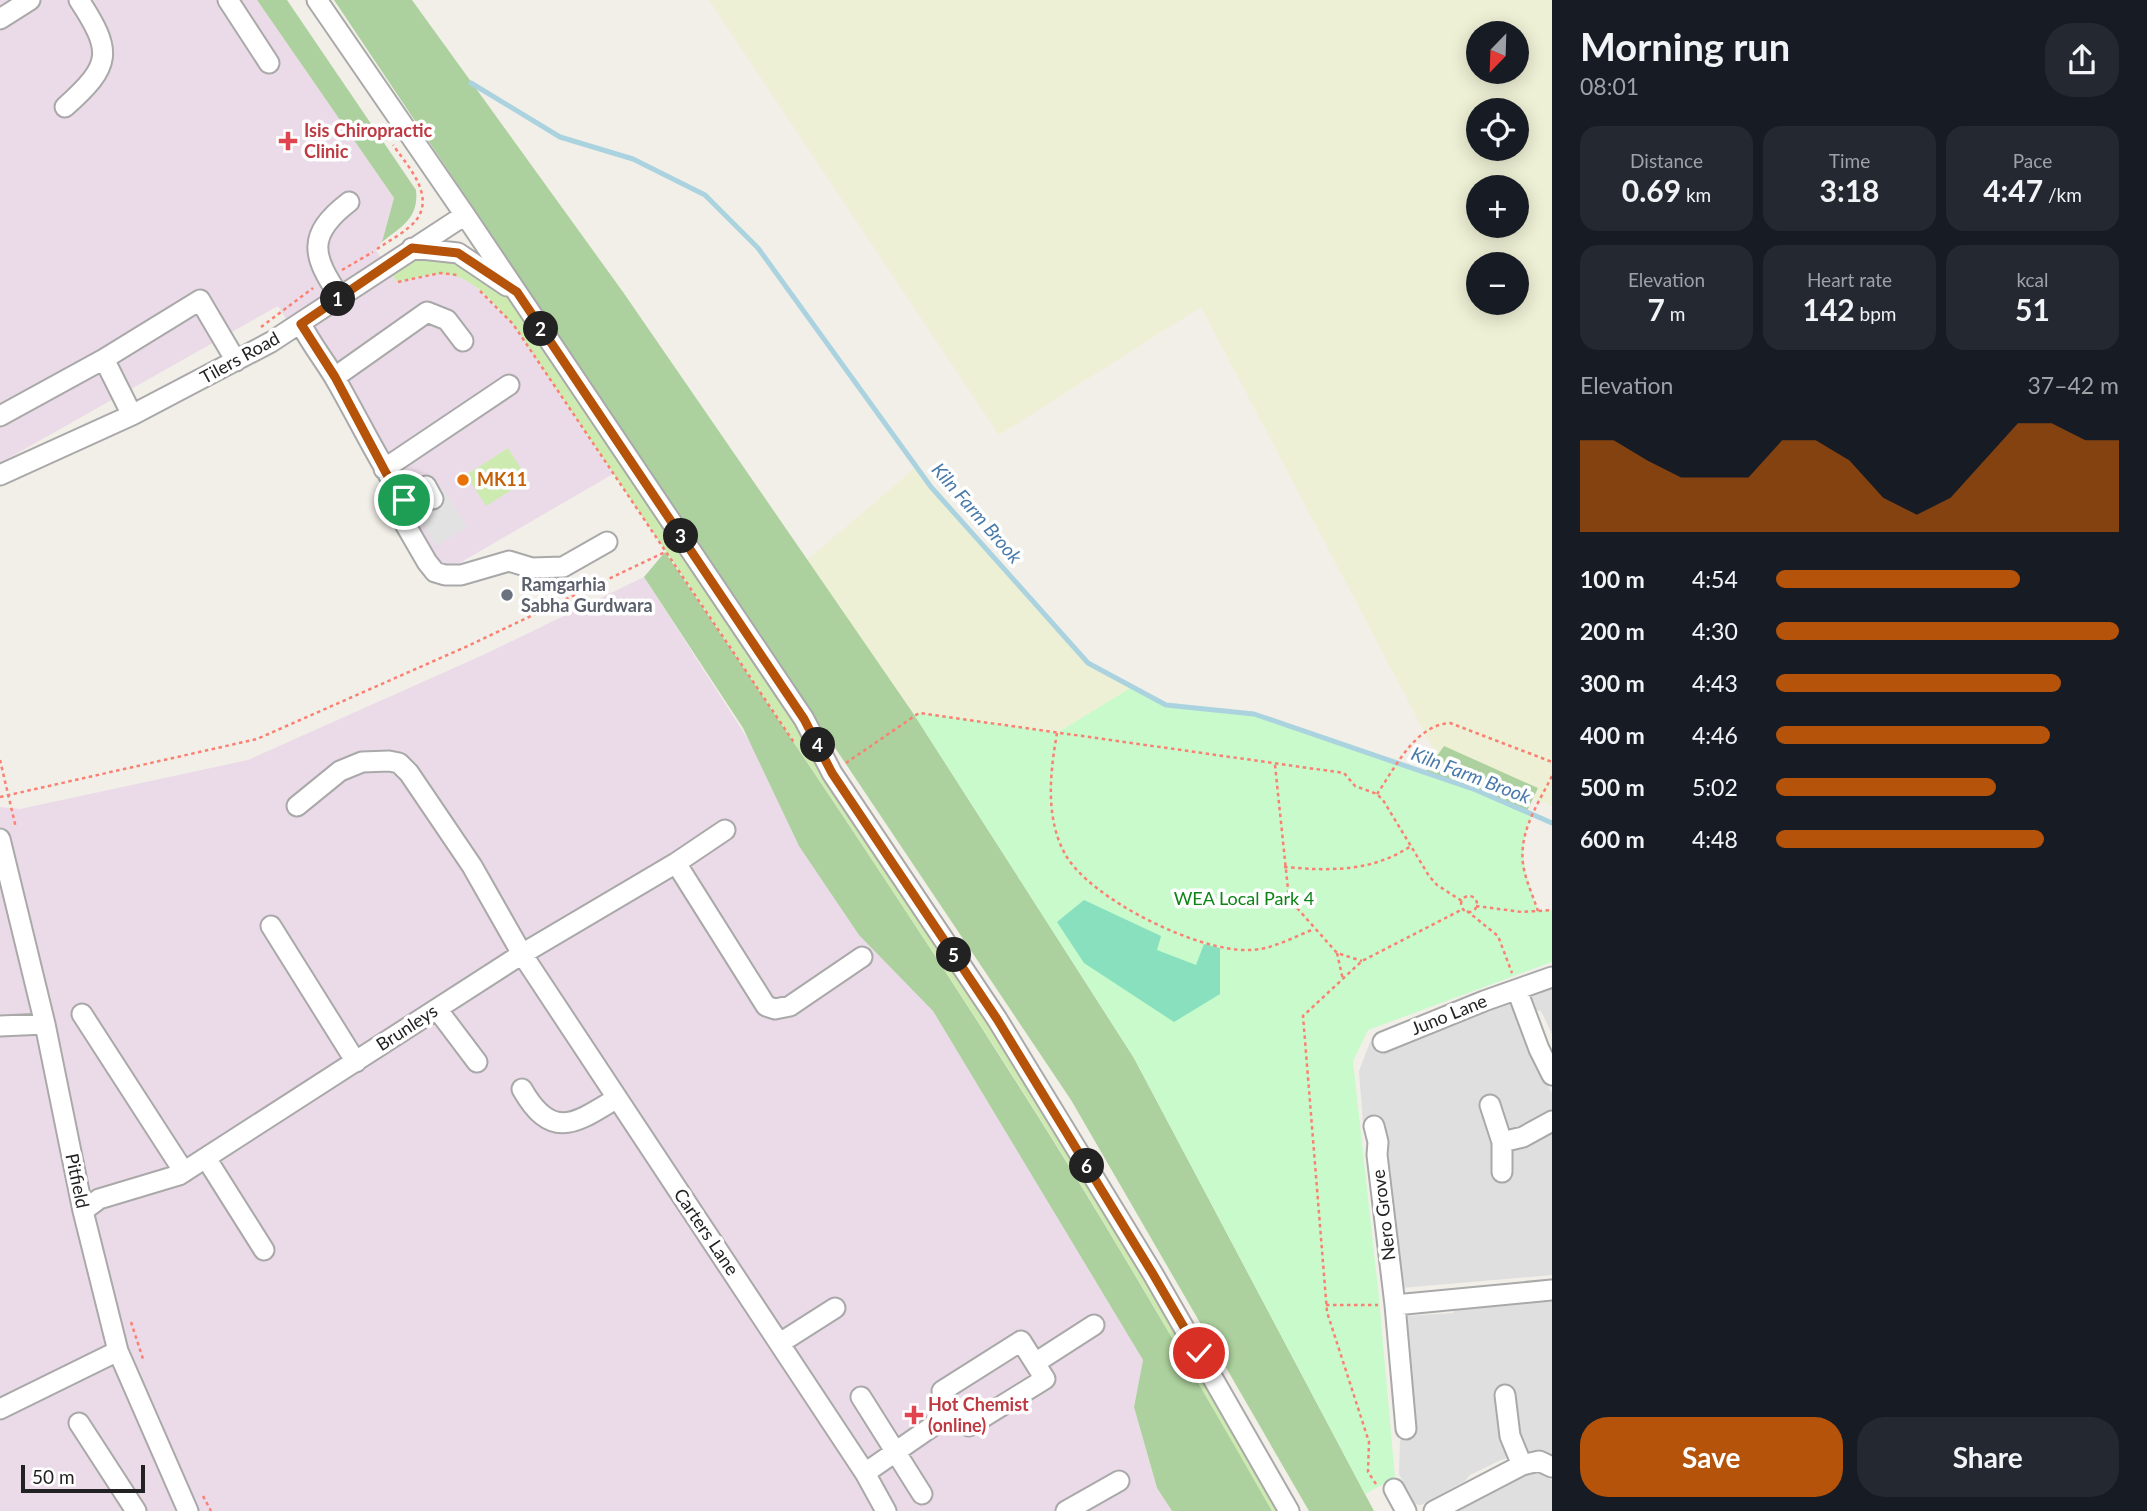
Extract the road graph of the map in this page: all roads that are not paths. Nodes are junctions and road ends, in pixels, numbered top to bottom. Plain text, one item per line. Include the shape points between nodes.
1 (30, 0) edge
2 (79, 0) edge
3 (228, 0) edge
4 (317, 0) edge
5 (0, 19) edge
6 (269, 64) dead end
7 (65, 107) dead end
8 (349, 202) dead end
9 (465, 215) junction
10 (412, 248) junction
11 (517, 292) junction
12 (340, 297) junction
13 (301, 324) junction
14 (463, 341) dead end
15 (104, 359) junction
16 (236, 361) junction
17 (335, 377) junction
18 (509, 385) dead end
19 (132, 415) junction
20 (0, 416) edge
21 (385, 471) junction
22 (0, 475) edge
23 (433, 499) dead end
24 (404, 500) junction
25 (607, 542) dead end
26 (297, 806) dead end
27 (725, 830) dead end
28 (8, 836) edge
29 (676, 863) junction
30 (271, 926) dead end
31 (522, 954) junction
32 (862, 957) dead end
33 (1552, 977) edge
34 (1517, 990) junction
35 (437, 1009) junction
36 (82, 1014) dead end
37 (45, 1024) junction
38 (0, 1026) edge
39 (1382, 1042) dead end
40 (356, 1062) junction
41 (477, 1062) dead end
42 (1552, 1074) edge
43 (522, 1089) dead end
44 (617, 1098) junction
45 (1490, 1105) dead end
46 (1552, 1121) edge
47 (1374, 1126) dead end
48 (1502, 1142) junction
49 (206, 1158) junction
50 (184, 1172) junction
51 (1502, 1172) dead end
52 (83, 1211) junction
53 (264, 1250) dead end
54 (1552, 1290) edge
55 (1395, 1305) junction
56 (835, 1308) dead end
57 (1094, 1325) dead end
58 (780, 1343) junction
59 (118, 1351) junction
60 (1035, 1363) junction
61 (1505, 1395) dead end
62 (861, 1397) dead end
63 (0, 1409) edge
64 (953, 1412) junction
65 (79, 1423) dead end
66 (1406, 1429) dead end
67 (896, 1452) junction
68 (1522, 1465) junction
69 (1552, 1467) edge
70 (865, 1473) junction
71 (1119, 1481) dead end
72 (1387, 1490) road end
73 (922, 1493) dead end
74 (136, 1511) edge
75 (188, 1511) edge
76 (886, 1511) edge
77 (1066, 1511) edge
78 (1289, 1511) edge
79 (1406, 1511) edge
80 (1434, 1511) edge

1 - 5 street
2 - 7 street via 102,40 102,58 88,87
3 - 6 street
4 - 9 street
8 - 12 street via 331,216 317,247 327,278
9 - 10 street, Tilers Road
9 - 11 street
10 - 11 street via 458,253
10 - 12 street, Tilers Road
11 - 78 street via 804,719 832,773 1004,1031 1153,1274
12 - 13 street, Tilers Road
13 - 16 street, Tilers Road
13 - 17 street
14 - 17 street via 447,320 427,312
15 - 16 street via 200,300
15 - 19 street
15 - 20 street
16 - 19 street, Tilers Road
17 - 21 street
18 - 21 street
19 - 22 street, Tilers Road
21 - 24 street
23 - 24 street via 426,486
24 - 25 street via 405,524 427,562 445,575 509,561 532,569 563,566
26 - 31 street, Carters Lane via 340,771 362,762 399,764 410,773 472,866
27 - 29 street, Brunleys
28 - 37 street, Pitfield
29 - 31 street, Brunleys
29 - 32 street via 766,1006 790,1006
30 - 40 street
31 - 35 street, Brunleys
31 - 44 street, Carters Lane
33 - 34 street, Juno Lane
34 - 39 street, Juno Lane
34 - 42 street
35 - 40 street, Brunleys
35 - 41 street
36 - 50 street
37 - 38 street
37 - 52 street, Pitfield
40 - 49 street, Brunleys
43 - 44 street via 539,1112 570,1125
44 - 58 street, Carters Lane
45 - 48 street
46 - 48 street via 1523,1137
47 - 55 street, Nero Grove
48 - 51 street
49 - 50 street, Brunleys
49 - 53 street
50 - 52 street, Brunleys via 100,1199
52 - 59 street, Pitfield
54 - 55 street
55 - 66 street, Nero Grove
56 - 58 street
57 - 60 street
58 - 70 street, Carters Lane
59 - 63 street
59 - 75 street, Pitfield
60 - 64 street via 1045,1379 969,1426
60 - 64 street via 1021,1341 942,1391
61 - 68 street via 1510,1436
62 - 67 street
64 - 67 street
65 - 74 street
67 - 70 street
67 - 73 street
68 - 69 street via 1539,1461
68 - 80 street
70 - 76 street, Carters Lane
71 - 77 street
72 - 79 street

